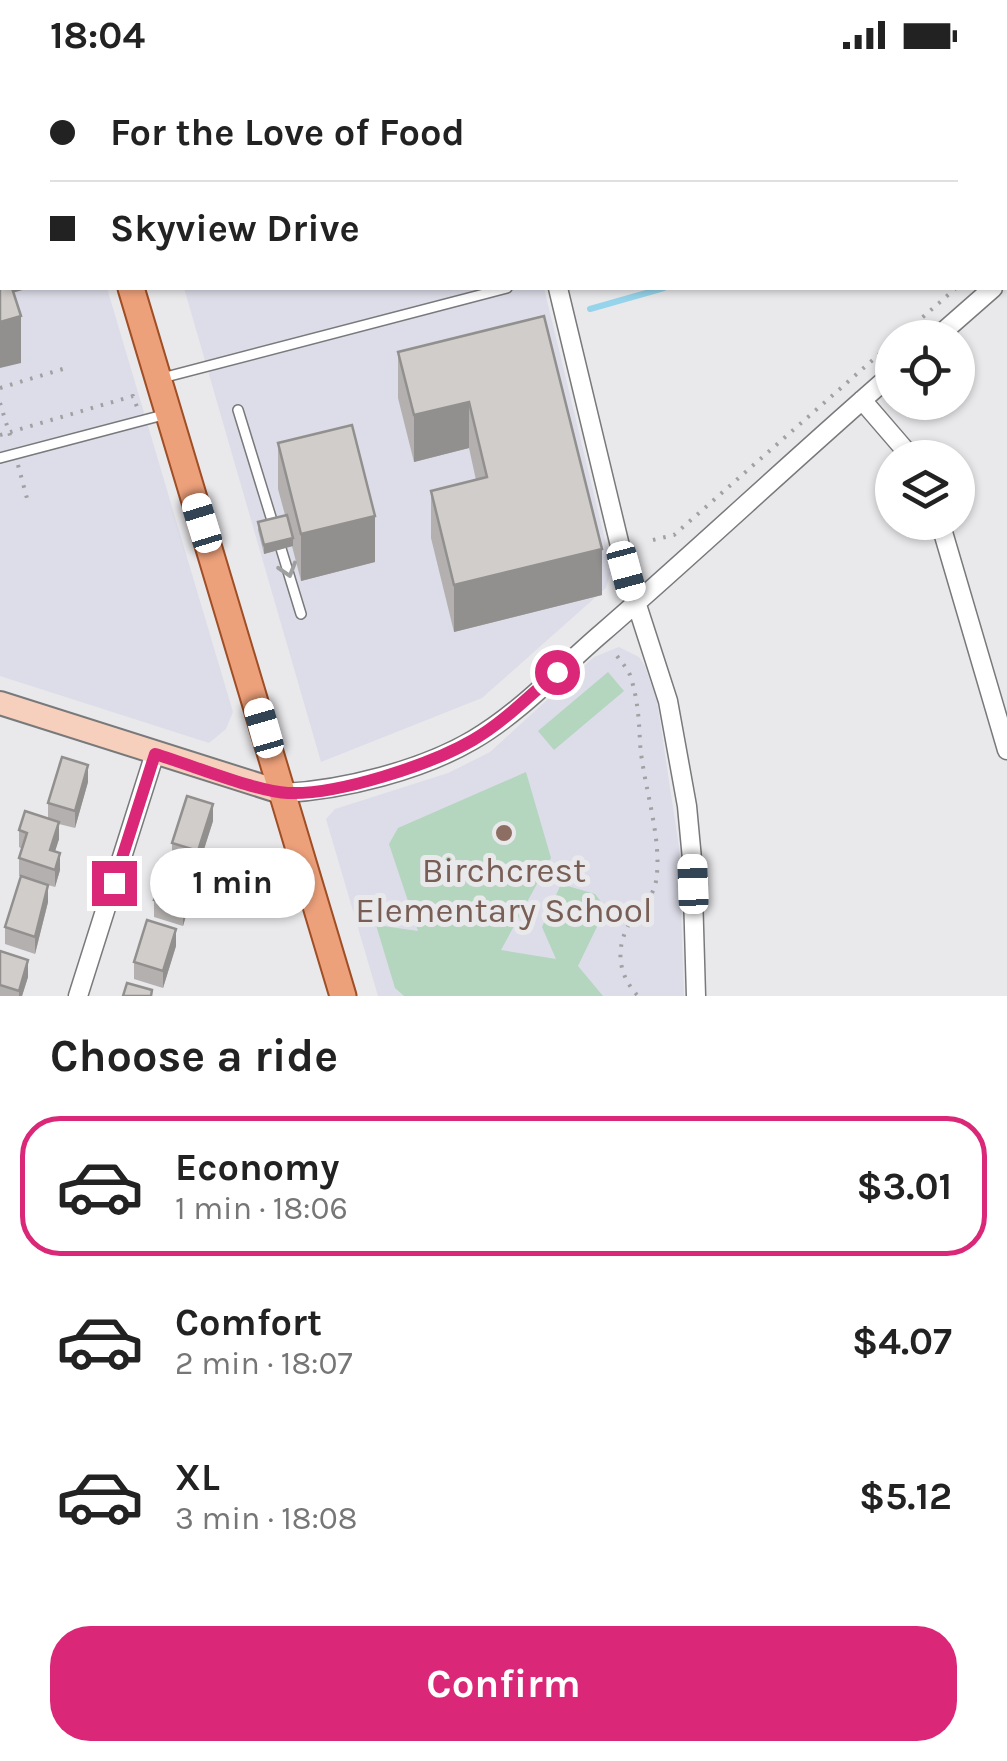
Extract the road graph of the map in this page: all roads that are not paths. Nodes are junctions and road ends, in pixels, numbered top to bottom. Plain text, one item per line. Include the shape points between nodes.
1 (132, 290) edge
2 (500, 290) edge
3 (558, 290) edge
4 (991, 290) edge
5 (957, 320) edge
6 (158, 379) junction
7 (875, 389) edge
8 (862, 400) junction
9 (238, 410) dead end
10 (169, 413) junction
11 (896, 440) edge
12 (0, 458) edge
13 (945, 540) edge
14 (635, 604) junction
15 (302, 614) dead end
16 (0, 703) edge
17 (1007, 750) edge
18 (155, 754) junction
19 (284, 793) junction
20 (78, 996) edge
21 (342, 996) edge
22 (696, 996) edge

1 - 6 main road
2 - 6 lane
3 - 14 street
4 - 5 street
6 - 10 main road
7 - 8 street
8 - 11 street
8 - 14 street
9 -> 15 lane
10 - 12 lane
10 - 19 main road
13 - 17 street
14 - 19 street via 466,744 358,782
14 - 22 street via 668,701 687,806
16 - 18 street
18 - 19 street
18 - 20 street
19 - 21 main road

